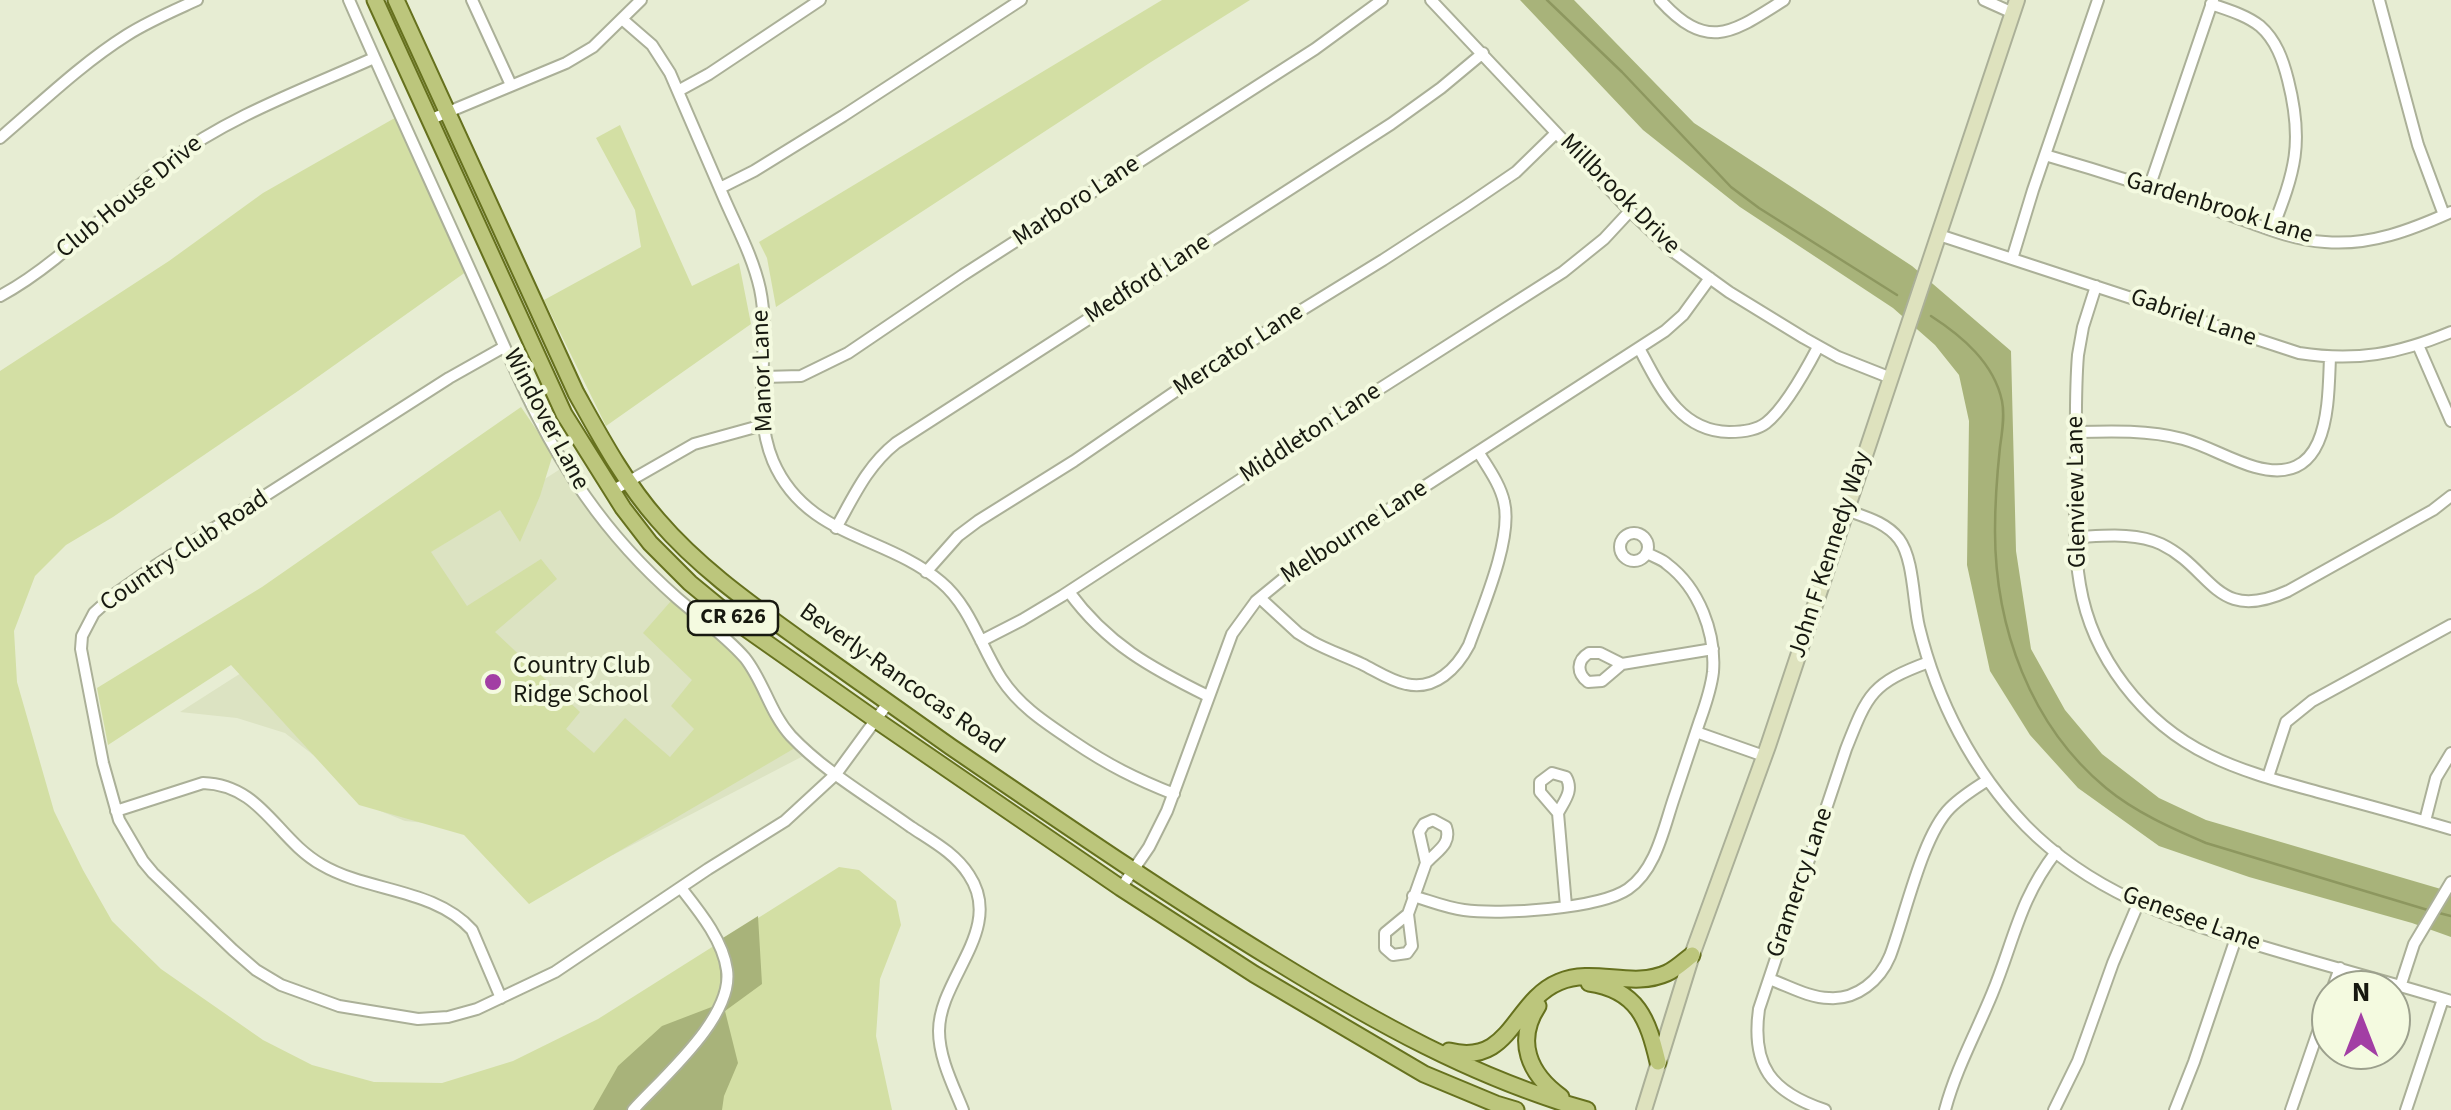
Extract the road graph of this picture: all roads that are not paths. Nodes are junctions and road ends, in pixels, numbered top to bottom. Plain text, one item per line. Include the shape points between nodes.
1 (197, 0) edge
2 (349, 0) edge
3 (375, 0) edge
4 (396, 0) edge
5 (472, 0) edge
6 (641, 0) edge
7 (820, 0) edge
8 (1021, 0) edge
9 (1382, 0) edge
10 (1660, 0) edge
11 (1784, 0) edge
12 (1984, 0) edge
13 (2098, 0) edge
14 (2379, 0) edge
15 (1438, 2) edge
16 (2212, 2) edge
17 (2015, 6) edge
18 (622, 18) junction
19 (1482, 53) junction
20 (374, 58) junction
21 (511, 85) junction
22 (678, 91) junction
23 (447, 111) junction
24 (429, 120) junction
25 (1556, 133) junction
26 (0, 138) edge
27 (2044, 156) junction
28 (720, 188) junction
29 (2149, 188) junction
30 (1630, 211) junction
31 (2448, 214) edge
32 (2272, 230) junction
33 (1940, 235) junction
34 (2012, 259) junction
35 (1710, 278) junction
36 (2096, 286) junction
37 (0, 296) edge
38 (2451, 332) edge
39 (2418, 344) junction
40 (1818, 346) junction
41 (504, 347) junction
42 (1639, 348) junction
43 (2330, 357) junction
44 (762, 377) junction
45 (1891, 378) junction
46 (564, 414) junction
47 (2451, 421) edge
48 (542, 426) junction
49 (763, 426) junction
50 (2076, 432) junction
51 (1478, 453) junction
52 (628, 480) junction
53 (612, 490) junction
54 (2451, 496) edge
55 (1846, 510) junction
56 (836, 528) junction
57 (2076, 537) junction
58 (1647, 553) dead end
59 (926, 572) junction
60 (1068, 592) junction
61 (1260, 598) junction
62 (2451, 626) edge
63 (981, 640) junction
64 (1713, 649) junction
65 (1929, 662) junction
66 (1622, 664) dead end
67 (1208, 696) junction
68 (888, 703) junction
69 (876, 720) junction
70 (1696, 732) junction
71 (2451, 752) edge
72 (1764, 756) junction
73 (836, 774) junction
74 (2268, 776) junction
75 (1988, 780) junction
76 (1174, 794) junction
77 (116, 811) junction
78 (1558, 813) dead end
79 (2425, 821) junction
80 (2451, 829) edge
81 (2056, 852) junction
82 (1426, 862) dead end
83 (1132, 871) junction
84 (2448, 886) edge
85 (681, 888) junction
86 (1121, 888) junction
87 (1413, 896) junction
88 (2138, 904) junction
89 (1566, 906) junction
90 (1408, 914) dead end
91 (2236, 938) junction
92 (1692, 954) junction
93 (2340, 968) joint
94 (2346, 970) edge
95 (2406, 970) edge
96 (1768, 980) junction
97 (2411, 990) edge
98 (501, 998) junction
99 (2447, 1000) edge
100 (1419, 1044) junction
101 (2311, 1052) edge
102 (1658, 1062) junction
103 (1472, 1094) junction
104 (1580, 1108) edge
105 (633, 1110) edge
106 (963, 1110) edge
107 (1493, 1110) edge
108 (1516, 1110) edge
109 (1644, 1110) edge
110 (1824, 1110) edge
111 (1944, 1110) edge
112 (2054, 1110) edge
113 (2175, 1110) edge
114 (2291, 1110) edge
115 (2406, 1110) edge

1 - 26 street via 123,38
2 - 20 street, Windover Lane
3 - 24 main road, Beverly-Rancocas Road / CR 626
4 - 23 main road, Beverly-Rancocas Road / CR 626
5 - 21 street
6 - 18 street
7 - 22 street
8 - 28 street
9 - 44 street, Marboro Lane via 848,352 802,376
10 - 11 street via 1702,32 1741,27
12 - 17 street
13 - 27 street
14 - 31 street via 2418,145
15 - 19 street, Millbrook Drive
16 - 29 street
16 - 32 street via 2263,28 2285,70 2298,151
17 - 33 street, John F Kennedy Way
18 - 21 street via 566,64
18 - 22 street, Manor Lane via 658,53
19 - 25 street, Millbrook Drive
19 - 56 street, Medford Lane via 1392,124 896,443 866,474
20 - 37 street, Club House Drive via 183,151 51,262
20 - 41 street, Windover Lane
21 - 23 street
22 - 28 street, Manor Lane
23 - 24 street
23 - 52 main road, Beverly-Rancocas Road / CR 626 via 576,393
24 - 46 main road, Beverly-Rancocas Road / CR 626
25 - 30 street, Millbrook Drive
25 - 59 street, Mercator Lane via 1516,172 1452,215 978,521
27 - 29 street, Gardenbrook Lane
27 - 34 street
28 - 44 street, Manor Lane via 759,284
29 - 32 street, Gardenbrook Lane
30 - 35 street, Millbrook Drive
30 - 60 street, Middleton Lane via 1551,280
31 - 32 street, Gardenbrook Lane via 2366,241 2325,242
33 - 34 street, Gabriel Lane
33 - 45 street, John F Kennedy Way
34 - 36 street, Gabriel Lane
35 - 40 street, Millbrook Drive
35 - 42 street, Melbourne Lane via 1675,324
36 - 43 street, Gabriel Lane via 2264,343
36 - 50 street, Glenview Lane via 2080,341
38 - 39 street, Gabriel Lane
39 - 43 street, Gabriel Lane via 2372,356
39 - 47 street
40 - 42 street via 1767,422 1736,432 1697,426 1681,414
40 - 45 street, Millbrook Drive
41 - 48 street, Windover Lane
41 - 77 street, Country Club Road via 156,566 94,613 81,649
42 - 51 street, Melbourne Lane
43 - 50 street via 2324,430 2296,465 2261,468 2170,436
44 - 49 street, Manor Lane
45 - 55 street, John F Kennedy Way
46 - 48 street
46 - 53 main road, Beverly-Rancocas Road / CR 626
48 - 73 street, Windover Lane via 619,539 740,653 784,726
49 - 52 street via 694,444
49 - 56 street, Manor Lane via 788,488
50 - 57 street, Glenview Lane
51 - 61 street, Melbourne Lane
51 - 61 street via 1504,502 1505,528 1468,644 1447,674 1426,684 1395,680 1311,641
52 - 53 street
52 - 68 main road, Beverly-Rancocas Road / CR 626 via 698,560
53 - 69 main road, Beverly-Rancocas Road / CR 626 via 690,583
54 - 57 street via 2288,591 2251,602 2216,590 2158,542
55 - 65 street, Genesee Lane via 1878,522 1905,549
55 - 72 street, John F Kennedy Way
56 - 59 street, Manor Lane
57 - 74 street, Glenview Lane via 2088,616 2130,692 2194,746
58 - 64 street via 1668,564 1692,594
59 - 63 street, Manor Lane via 948,588
60 - 63 street, Middleton Lane
60 - 67 street via 1120,646
61 - 67 street, Melbourne Lane via 1232,634
62 - 74 street via 2286,722
63 - 76 street, Manor Lane via 1002,680 1035,715 1126,775
64 - 66 street
64 - 70 street via 1711,686
65 - 75 street, Genesee Lane
65 - 96 street, Gramercy Lane via 1882,683 1861,712
67 - 76 street, Melbourne Lane
68 - 69 street, Country Club Road
68 - 83 main road, Beverly-Rancocas Road / CR 626
69 - 73 street, Country Club Road
69 - 86 main road, Beverly-Rancocas Road / CR 626
70 - 72 street
70 - 89 street via 1640,878 1608,898
71 - 79 street
72 - 92 street, John F Kennedy Way
73 - 85 street, Country Club Road via 785,821
73 - 106 street, Windover Lane via 950,853 976,887 977,930 939,1028
74 - 79 street, Glenview Lane
75 - 81 street, Genesee Lane
75 - 96 street via 1936,826 1885,968 1869,986 1830,998
76 - 83 street, Melbourne Lane
77 - 98 street, Country Club Road via 163,884 281,985 339,1006 418,1019 462,1014
77 - 98 street via 202,782 242,792 320,864 433,904 464,922
78 - 89 street
79 - 80 street, Glenview Lane
81 - 88 street, Genesee Lane
81 - 111 street via 2033,885
82 - 87 street
83 - 86 street, Melbourne Lane
83 - 100 main road, Beverly-Rancocas Road / CR 626
84 - 95 street
85 - 98 street, Country Club Road via 568,964
85 - 105 street via 724,958 725,994 691,1047
86 - 103 main road, Beverly-Rancocas Road / CR 626 via 1363,1040
87 - 89 street via 1473,912
87 - 90 street
88 - 91 street, Genesee Lane
88 - 112 street
91 - 93 street, Genesee Lane
91 - 113 street
92 - 100 main road via 1656,977 1556,982 1506,1036 1479,1054
92 - 102 street, John F Kennedy Way
93 - 94 street, Genesee Lane
96 - 110 street, Gramercy Lane via 1758,1022 1766,1074 1785,1093
97 - 99 street, Genesee Lane
99 - 115 street
100 - 104 main road, Beverly-Rancocas Road / CR 626
101 - 114 street
102 - 104 main road via 1645,1017 1624,995 1593,983 1560,988 1529,1023 1528,1052 1548,1088
102 - 109 street, John F Kennedy Way
103 - 107 main road
103 - 108 main road, Beverly-Rancocas Road / CR 626

